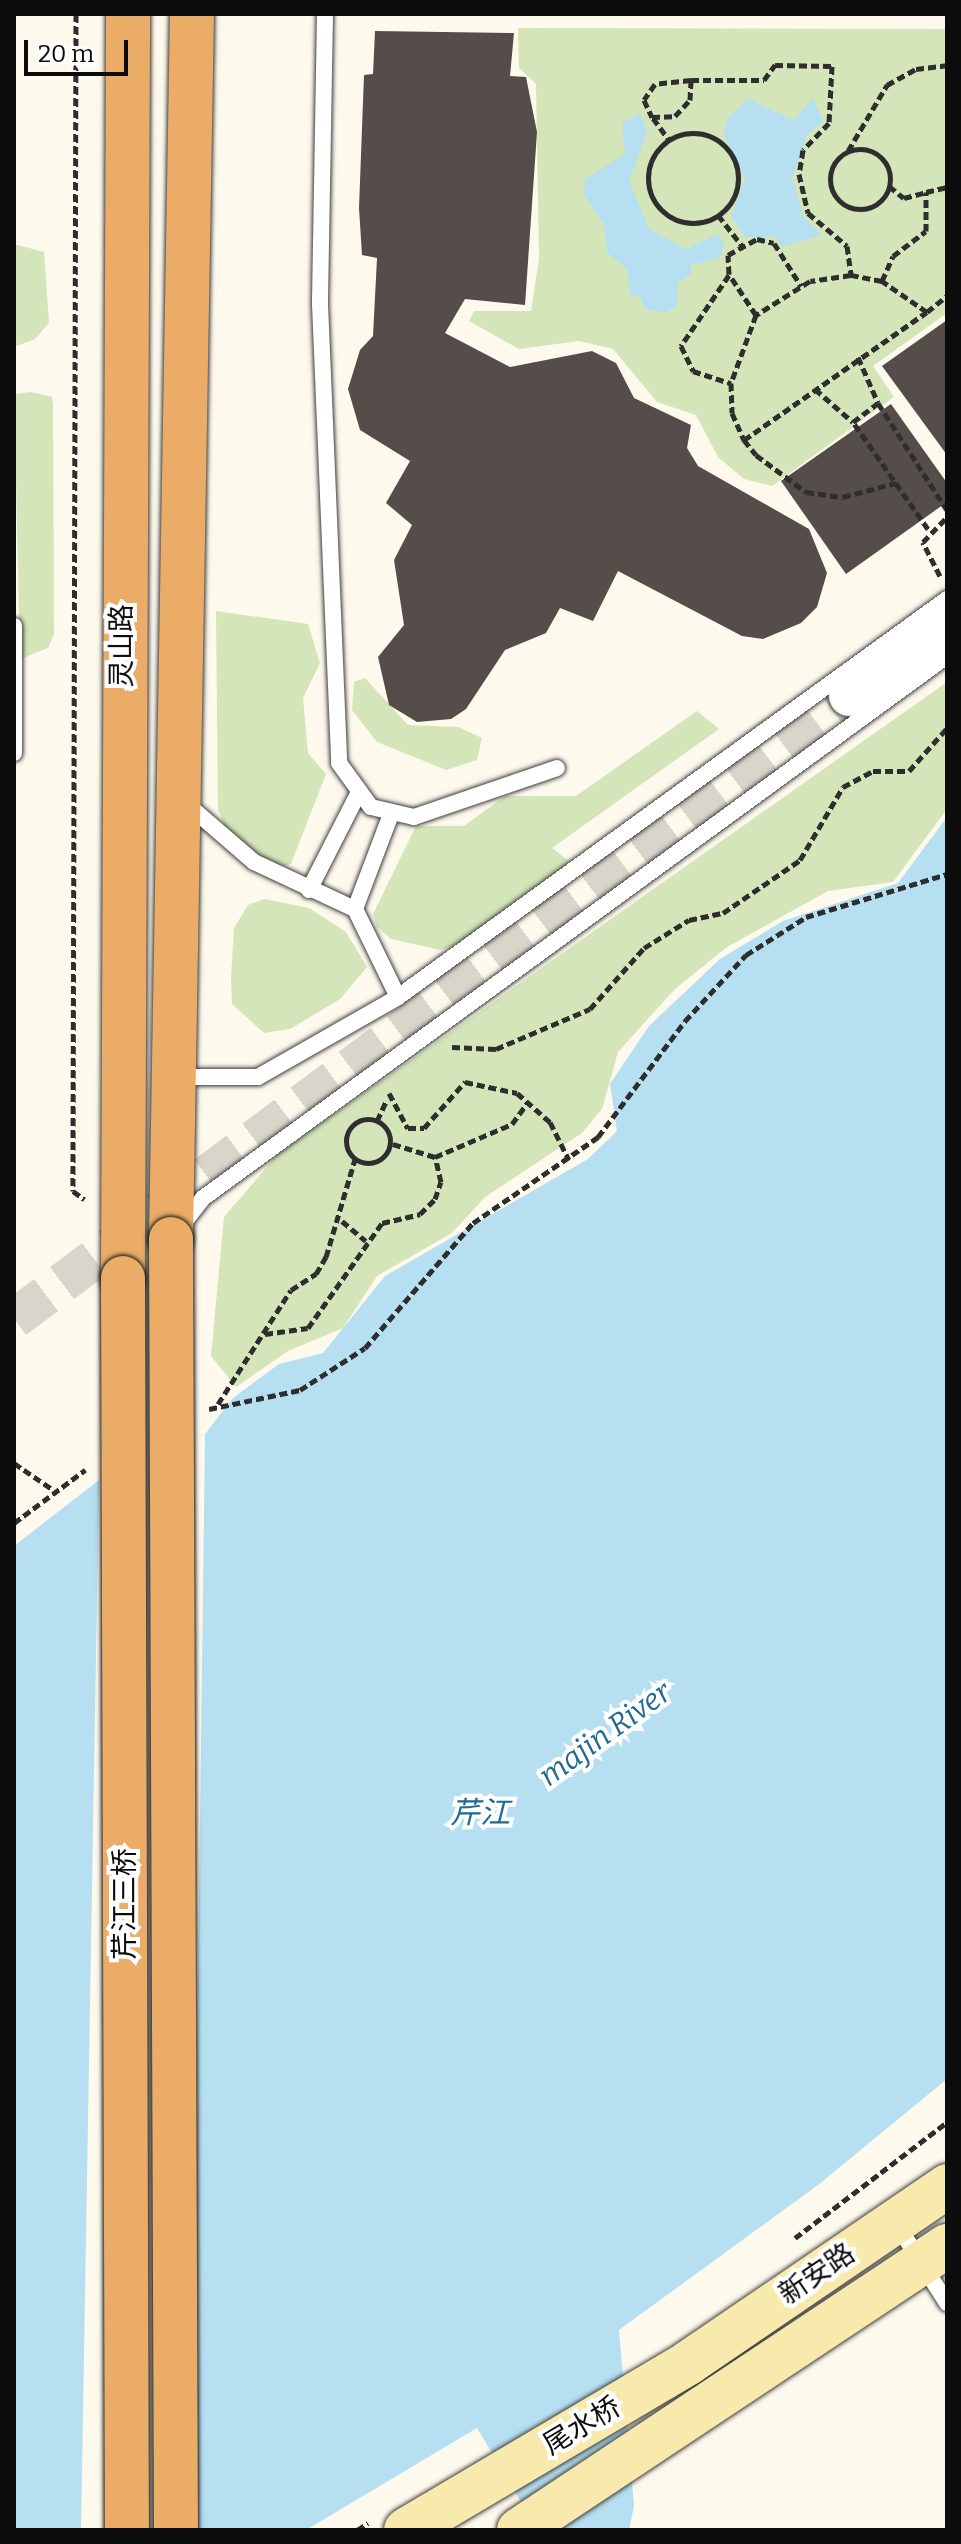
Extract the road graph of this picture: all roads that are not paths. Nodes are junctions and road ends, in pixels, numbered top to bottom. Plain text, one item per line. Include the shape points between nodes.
1 (128, 14) edge
2 (192, 14) edge
3 (325, 14) edge
4 (946, 591) edge
5 (947, 624) edge
6 (14, 626) edge
7 (947, 656) edge
8 (849, 696) tunnel mouth
9 (15, 697) edge
10 (14, 753) edge
11 (557, 768) dead end
12 (178, 794) junction
13 (358, 794) junction
14 (391, 814) junction
15 (309, 890) junction
16 (355, 909) junction
17 (398, 997) junction
18 (173, 1076) junction
19 (171, 1239) junction
20 (123, 1278) joint
21 (947, 2186) edge
22 (895, 2221) junction
23 (935, 2254) edge
24 (947, 2303) edge
25 (688, 2363) joint
26 (708, 2409) joint
27 (127, 2530) edge
28 (176, 2530) edge
29 (406, 2530) edge
30 (519, 2530) edge

1 - 20 highway, 灵山路
2 - 12 highway, 灵山路
3 - 13 lane via 325,543 339,763
4 - 17 lane
5 - 8 street
6 - 9 lane
7 - 19 lane via 203,1198
9 - 10 lane
11 - 14 lane via 414,817
12 - 15 lane via 254,862
12 - 18 highway, 灵山路
13 - 14 lane
13 - 15 lane
14 - 16 lane
15 - 16 lane
16 - 17 lane via 371,928
17 - 18 lane via 258,1077
18 - 19 highway, 灵山路
19 - 28 highway, 灵山路, bridge
20 - 27 highway, 芹江三桥, bridge
21 - 22 main road, 新安路
22 - 23 lane
22 - 25 main road, 新安路
23 - 24 lane
23 - 26 main road, 新安路
25 - 29 main road, 尾水桥
26 - 30 main road, 尾水桥

